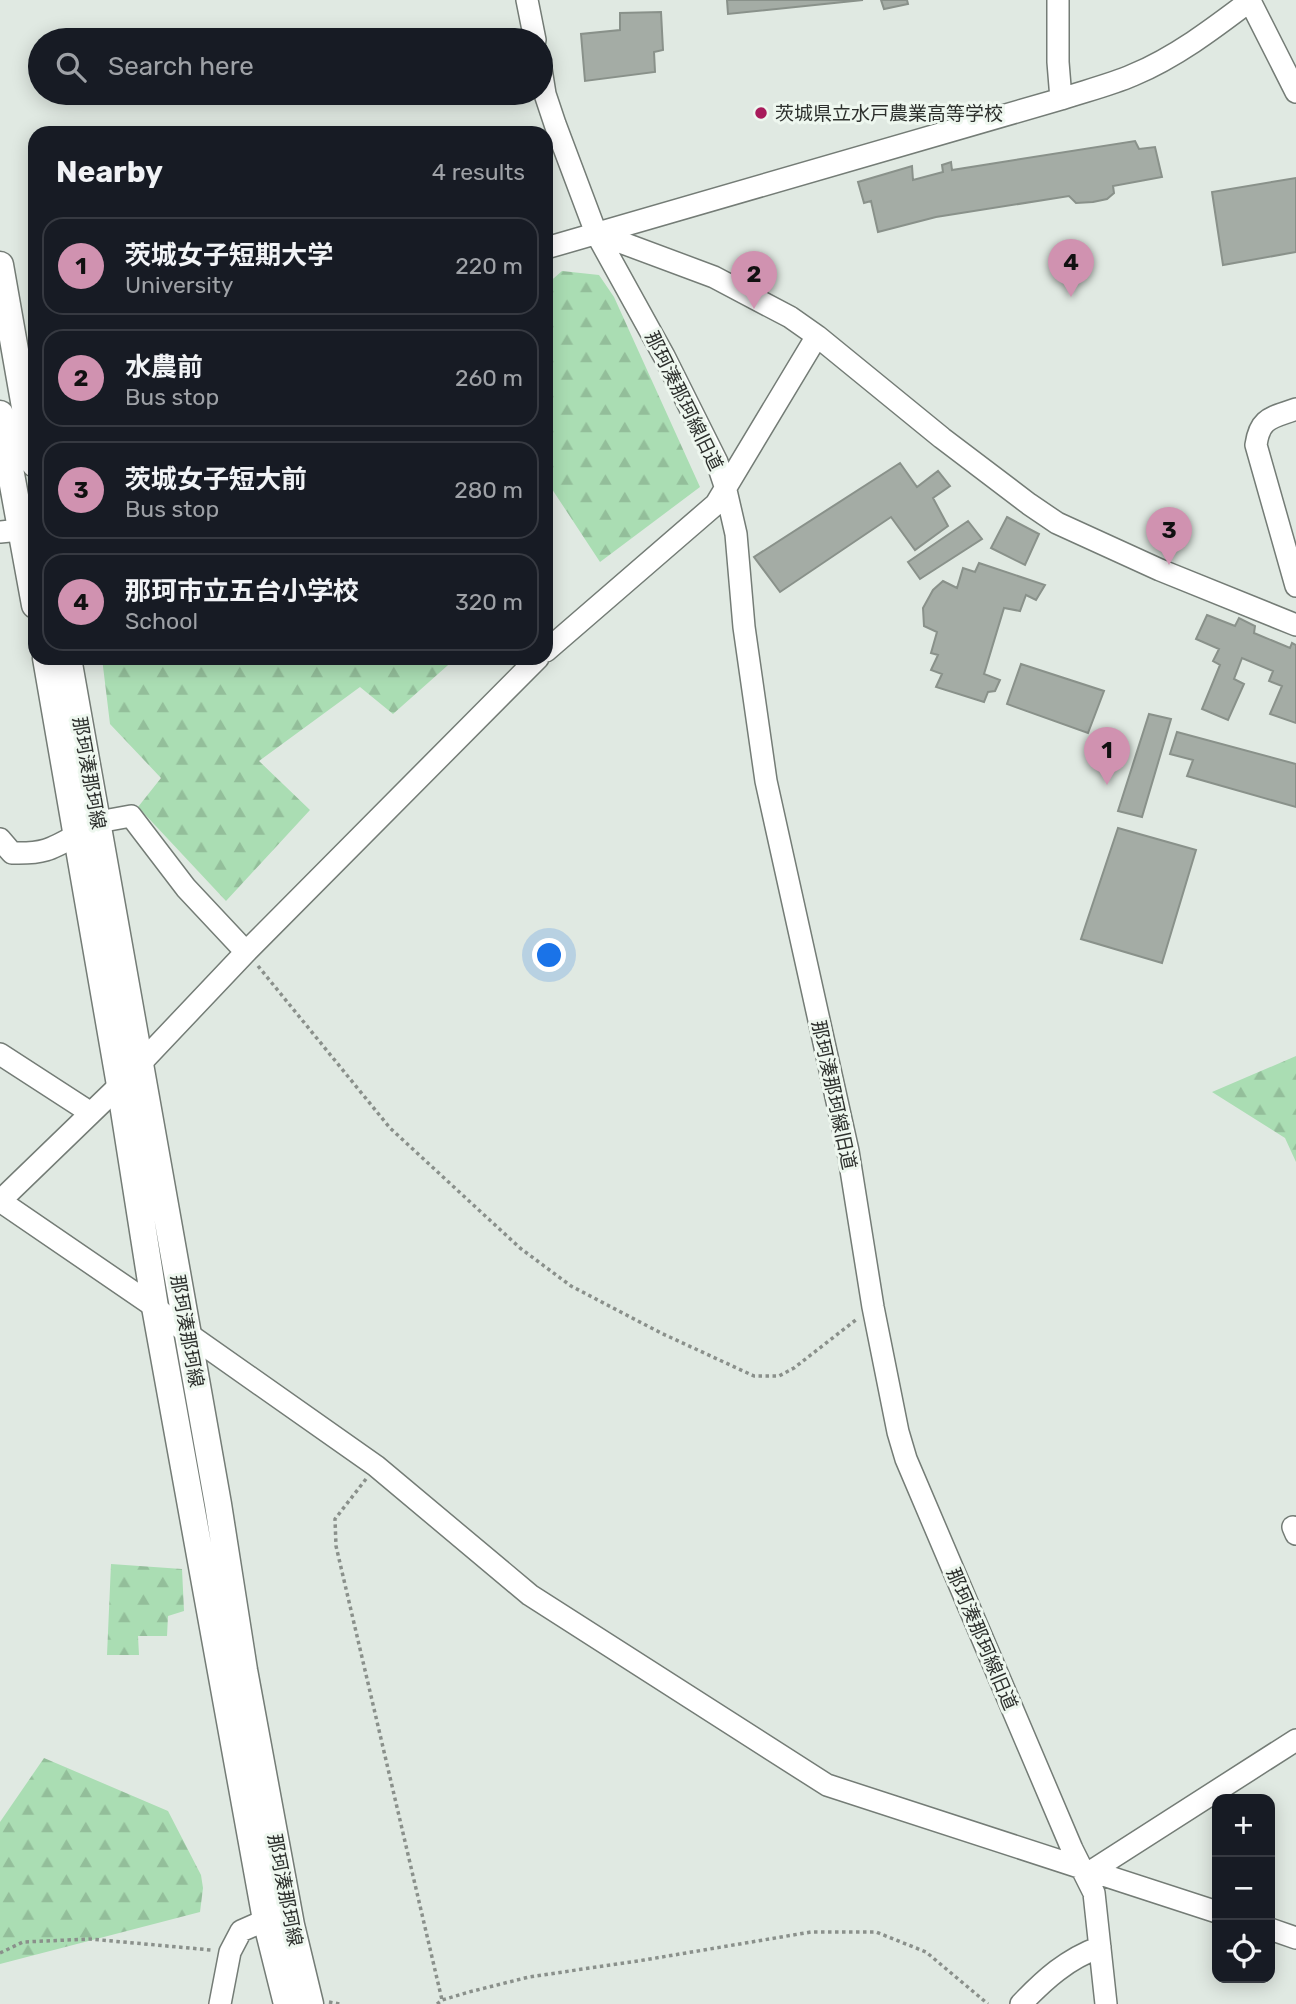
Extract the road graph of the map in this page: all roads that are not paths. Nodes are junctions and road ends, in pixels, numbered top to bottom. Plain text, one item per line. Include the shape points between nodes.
1 (527, 0) edge
2 (1058, 0) edge
3 (1251, 1) edge
4 (533, 28) edge
5 (1296, 92) edge
6 (1061, 99) junction
7 (549, 105) edge
8 (596, 233) junction
9 (553, 245) edge
10 (0, 265) edge
11 (817, 335) junction
12 (28, 407) edge
13 (1296, 409) edge
14 (28, 422) edge
15 (1, 427) edge
16 (725, 486) junction
17 (10, 531) edge
18 (28, 584) edge
19 (1296, 586) edge
20 (1296, 625) edge
21 (553, 645) edge
22 (48, 665) edge
23 (69, 665) edge
24 (531, 665) edge
25 (87, 829) junction
26 (0, 839) edge
27 (246, 952) junction
28 (0, 1054) edge
29 (140, 1062) junction
30 (120, 1086) junction
31 (91, 1113) junction
32 (0, 1201) edge
33 (155, 1307) junction
34 (187, 1333) junction
35 (1296, 1740) edge
36 (1086, 1868) junction
37 (1212, 1910) edge
38 (267, 1920) junction
39 (1275, 1931) edge
40 (1296, 1938) edge
41 (1100, 1947) junction
42 (220, 2004) edge
43 (287, 2004) edge
44 (310, 2004) edge
45 (1021, 2004) edge
46 (1106, 2004) edge

1 - 4 street
2 - 6 street
3 - 5 street
3 - 6 street via 1165,60
6 - 8 street
7 - 8 street, 那珂湊那珂線旧道
8 - 9 street
8 - 11 street via 714,277
8 - 16 street, 那珂湊那珂線旧道 via 664,356
10 - 12 main road
11 - 16 street
11 - 20 street via 942,438 1057,523
13 - 19 street via 1267,420 1258,430 1256,445
14 - 15 street
15 - 17 main road
16 - 21 street via 716,504
16 - 36 street, 那珂湊那珂線旧道 via 736,534 766,781 848,1151 873,1307 906,1458
17 - 18 main road
22 - 25 main road, 那珂湊那珂線
23 - 25 main road, 那珂湊那珂線
24 - 27 street
25 - 26 street via 34,854 12,853
25 - 27 street via 131,816 186,888
25 - 29 main road, 那珂湊那珂線
25 - 30 main road, 那珂湊那珂線
27 - 29 street
28 - 31 street
29 - 30 street
29 - 34 main road, 那珂湊那珂線
30 - 31 street
30 - 33 main road, 那珂湊那珂線
31 - 32 street
32 - 33 street
33 - 34 street
33 - 38 main road, 那珂湊那珂線
34 - 36 street via 376,1466 530,1595 827,1785
34 - 44 main road, 那珂湊那珂線 via 256,1737
35 - 36 street
36 - 37 street
36 - 41 street, 那珂湊那珂線旧道 via 1094,1893
38 - 42 street via 242,1931 230,1952
38 - 43 main road, 那珂湊那珂線
39 - 40 street
41 - 45 street via 1066,1962
41 - 46 street, 那珂湊那珂線旧道

